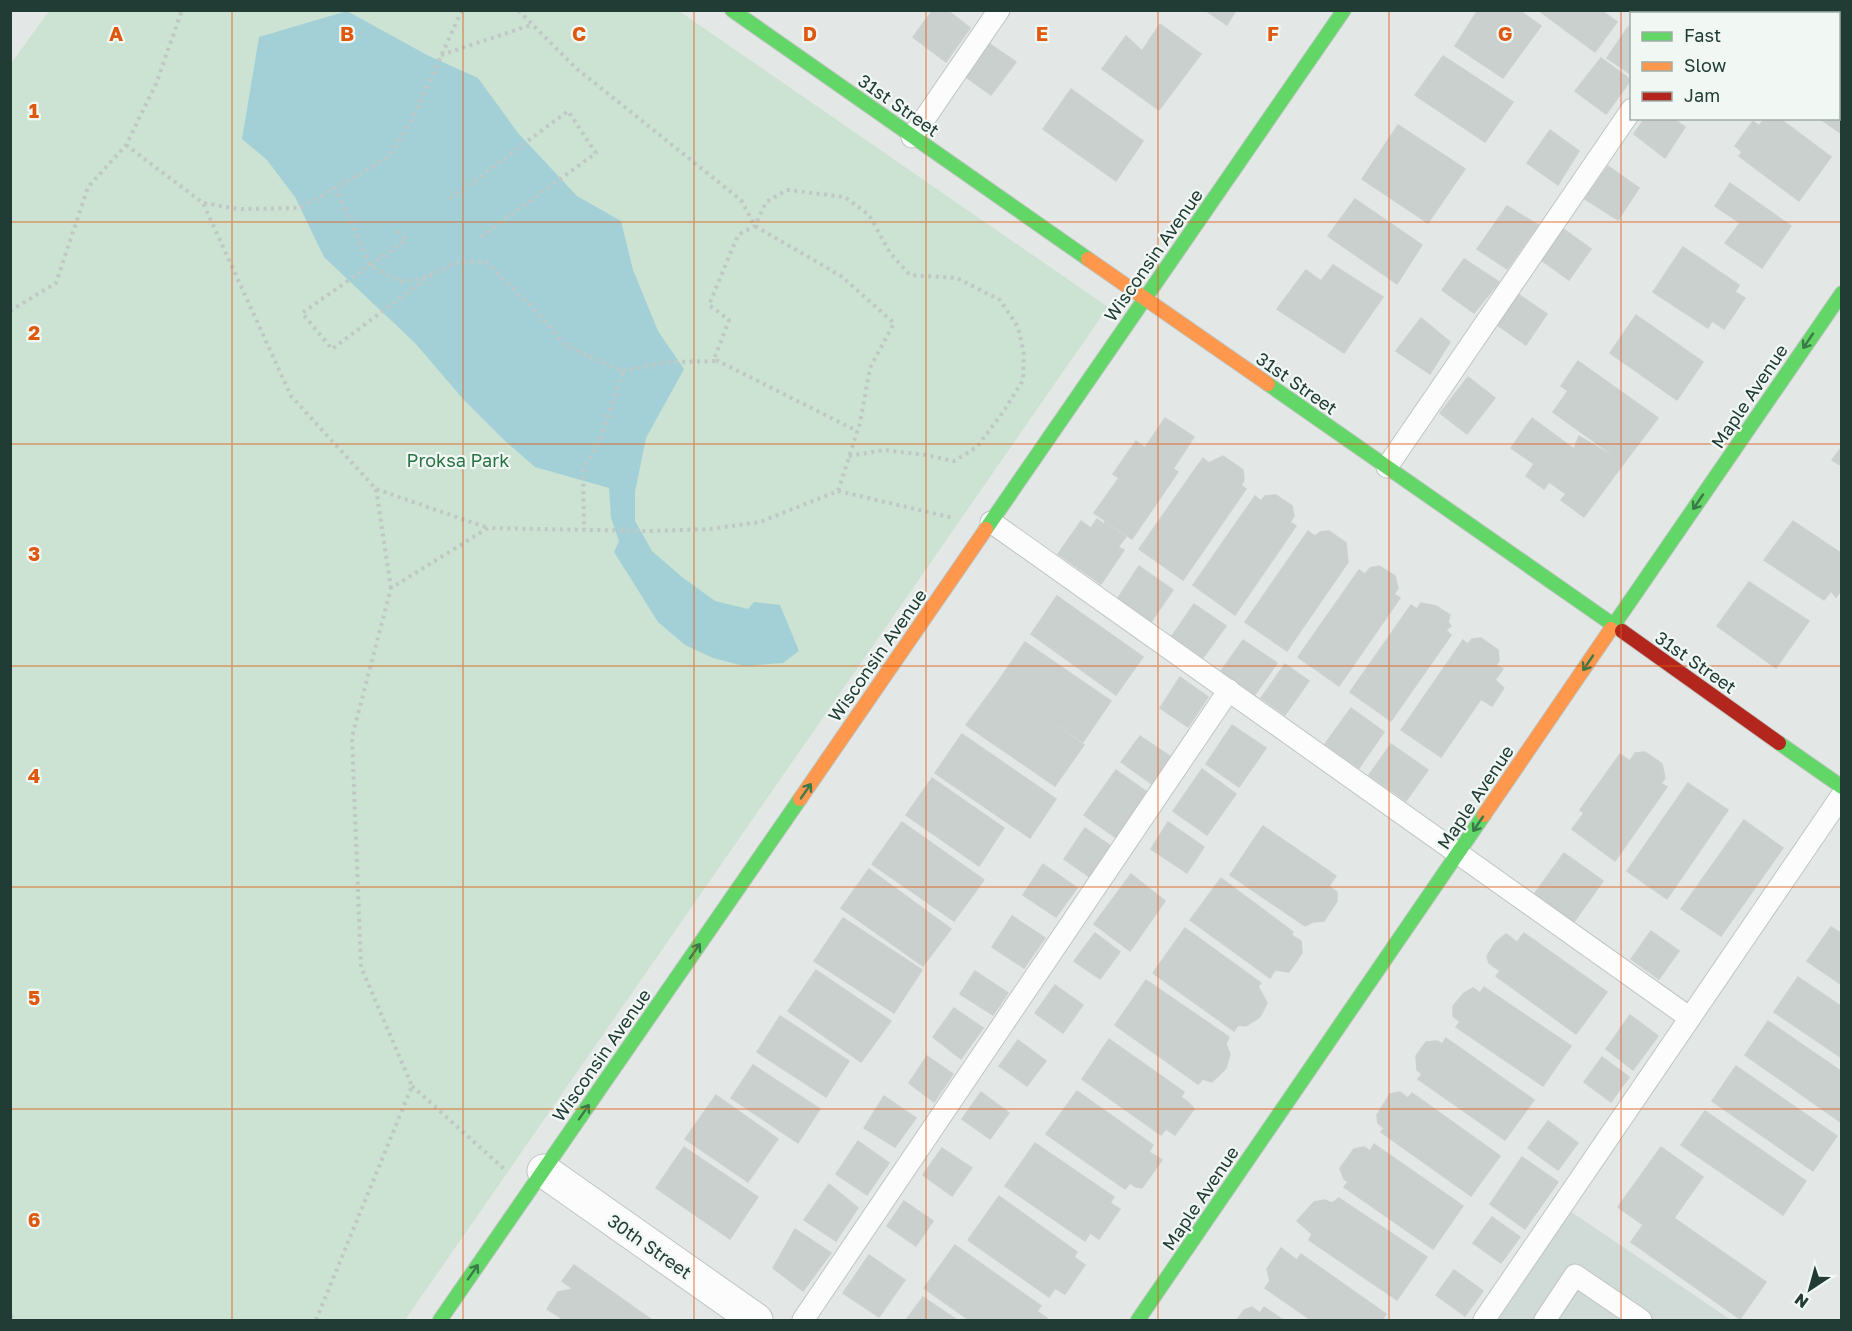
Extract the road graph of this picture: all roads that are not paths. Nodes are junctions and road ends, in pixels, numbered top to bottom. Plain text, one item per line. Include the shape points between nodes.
1 (732, 10) edge
2 (999, 10) edge
3 (1344, 10) edge
4 (1630, 112) edge
5 (912, 137) junction
6 (1842, 293) edge
7 (1144, 299) junction
8 (1387, 467) junction
9 (991, 522) junction
10 (1614, 626) junction
11 (1229, 690) junction
12 (1842, 787) edge
13 (1842, 795) edge
14 (1458, 853) junction
15 (1690, 1018) junction
16 (544, 1171) junction
17 (440, 1320) edge
18 (756, 1320) edge
19 (803, 1320) edge
20 (1137, 1320) edge
21 (1484, 1320) edge
22 (1545, 1320) edge
23 (1641, 1320) edge

1 - 5 street, 31st Street
2 - 5 lane
3 - 7 street, Wisconsin Avenue
4 - 8 lane
5 - 7 street, 31st Street
6 -> 10 street, Maple Avenue
7 - 8 street, 31st Street
7 - 9 street, Wisconsin Avenue
8 - 10 street, 31st Street
9 - 11 lane
16 -> 9 street, Wisconsin Avenue
10 - 12 street, 31st Street
10 -> 14 street, Maple Avenue
11 - 14 lane
11 - 19 lane
13 - 15 lane
14 - 15 lane
14 - 20 street, Maple Avenue
15 - 21 lane
17 -> 16 street, Wisconsin Avenue
16 - 18 street, 30th Street
22 - 23 lane via 1575,1275

